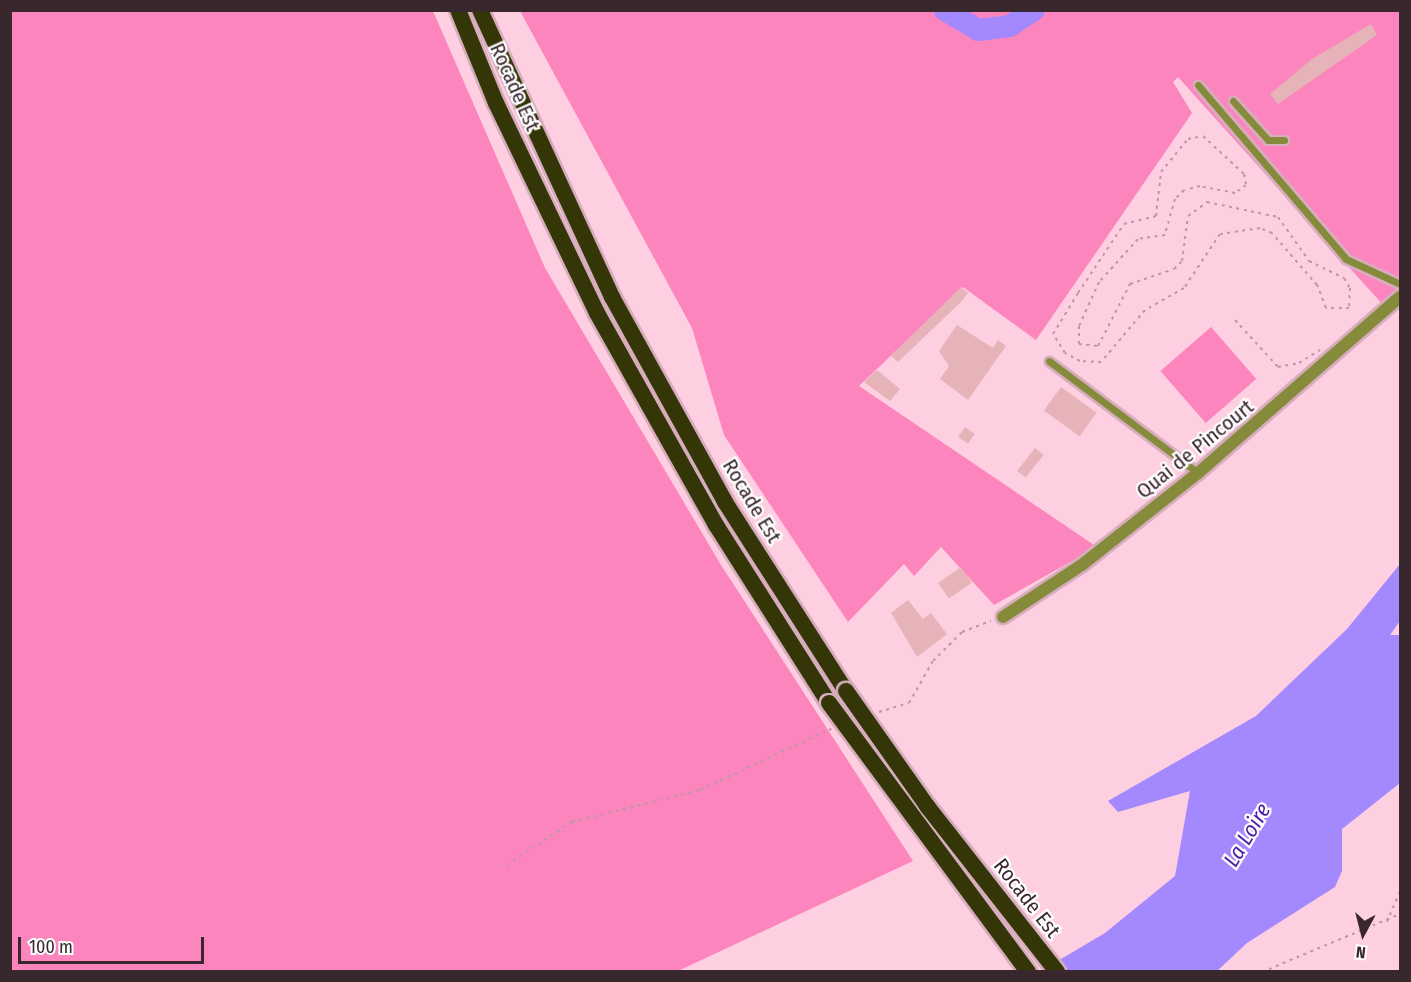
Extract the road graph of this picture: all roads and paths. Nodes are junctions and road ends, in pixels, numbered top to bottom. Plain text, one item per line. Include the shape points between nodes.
1 (458, 10) edge
2 (480, 10) edge
3 (1198, 85) dead end
4 (1233, 101) dead end
5 (1284, 140) dead end
6 (1401, 284) edge
7 (1401, 297) edge
8 (1235, 320) dead end
9 (1324, 347) dead end
10 (1111, 352) joint
11 (1048, 361) dead end
12 (1198, 473) junction
13 (1003, 617) joint
14 (872, 715) dead end
15 (842, 725) dead end
16 (507, 865) dead end
17 (1401, 892) edge
18 (1401, 914) edge
19 (1387, 922) junction
20 (1028, 972) edge
21 (1057, 972) edge
22 (1262, 972) edge

1 - 20 highway, Rocade Est, bridge via 496,103 597,313 716,525 829,703
2 - 21 highway, Rocade Est, bridge via 617,307 725,502 846,691 927,806
3 - 6 lane via 1347,259
4 - 5 lane via 1268,140
7 - 12 street, Quai de Pincourt
8 - 9 path via 1278,367 1299,363
10 - 10 path via 1145,310 1184,288 1220,234 1260,228 1272,233 1333,311 1348,308 1350,288 1335,271 1309,261 1278,217 1207,202 1188,216 1182,261 1174,269 1130,284 1098,346 1079,344 1079,326 1100,282 1138,239 1165,235 1175,199 1184,190 1200,186 1235,193 1246,185 1244,174 1214,142 1188,138 1161,172 1156,216 1124,224 1053,334 1058,347 1080,361 1101,362
11 - 12 lane
12 - 13 street, Quai de Pincourt via 1083,564
13 - 14 path via 962,632 933,661 909,703
15 - 16 path via 700,790 572,822
17 - 19 path
18 - 19 path
19 - 22 path

